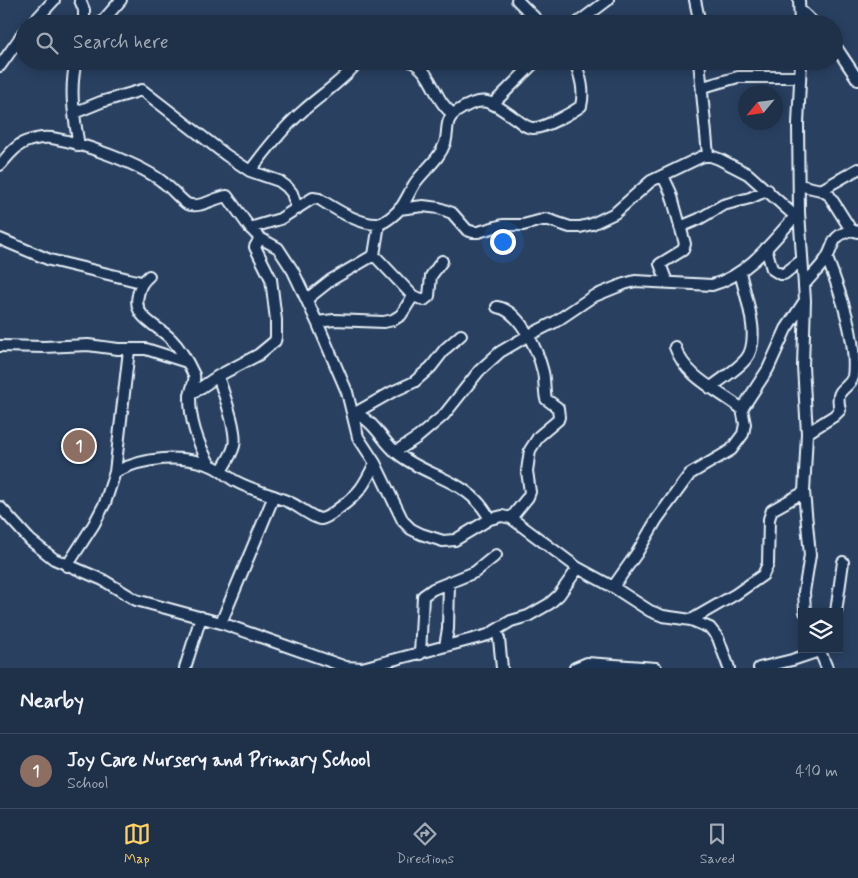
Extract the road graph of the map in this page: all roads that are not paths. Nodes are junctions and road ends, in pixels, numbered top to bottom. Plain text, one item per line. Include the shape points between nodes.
1 (54, 0) edge
2 (80, 0) edge
3 (121, 0) edge
4 (517, 0) edge
5 (608, 0) edge
6 (696, 0) edge
7 (40, 15) edge
8 (84, 15) edge
9 (108, 15) edge
10 (532, 15) edge
11 (588, 15) edge
12 (698, 15) edge
13 (15, 45) edge
14 (843, 58) edge
15 (0, 66) edge
16 (74, 70) edge
17 (351, 70) edge
18 (423, 70) edge
19 (527, 70) edge
20 (578, 70) edge
21 (700, 70) edge
22 (800, 70) edge
23 (799, 77) junction
24 (858, 80) edge
25 (702, 87) junction
26 (494, 104) junction
27 (74, 113) junction
28 (453, 114) junction
29 (79, 146) junction
30 (708, 155) junction
31 (0, 165) edge
32 (858, 170) edge
33 (250, 171) junction
34 (663, 176) junction
35 (799, 185) junction
36 (768, 190) junction
37 (821, 190) junction
38 (297, 209) junction
39 (399, 209) junction
40 (797, 214) junction
41 (379, 224) junction
42 (680, 227) junction
43 (250, 228) junction
44 (854, 231) edge
45 (260, 238) junction
46 (0, 239) edge
47 (766, 248) junction
48 (374, 255) junction
49 (827, 258) junction
50 (802, 260) junction
51 (442, 261) dead end
52 (740, 272) junction
53 (667, 282) junction
54 (804, 285) junction
55 (413, 296) junction
56 (307, 299) junction
57 (805, 300) junction
58 (498, 307) dead end
59 (317, 322) junction
60 (461, 335) dead end
61 (528, 335) junction
62 (856, 344) edge
63 (0, 346) edge
64 (675, 347) dead end
65 (129, 350) junction
66 (187, 362) junction
67 (218, 376) junction
68 (855, 378) edge
69 (710, 388) junction
70 (190, 395) junction
71 (742, 409) junction
72 (354, 413) junction
73 (807, 433) junction
74 (395, 452) junction
75 (375, 463) junction
76 (210, 465) junction
77 (221, 470) junction
78 (116, 472) junction
79 (804, 492) junction
80 (274, 496) junction
81 (0, 507) edge
82 (511, 518) junction
83 (490, 519) junction
84 (496, 555) dead end
85 (844, 562) dead end
86 (67, 566) junction
87 (578, 568) junction
88 (449, 582) junction
89 (613, 588) junction
90 (805, 608) edge
91 (837, 608) edge
92 (201, 617) junction
93 (692, 620) junction
94 (221, 623) junction
95 (496, 630) junction
96 (445, 646) junction
97 (811, 653) edge
98 (820, 653) edge
99 (420, 654) junction
100 (185, 668) edge
101 (502, 668) edge
102 (576, 668) edge
103 (656, 668) edge
104 (729, 668) edge
105 (759, 668) edge
106 (827, 668) edge

1 - 7 street
2 - 8 street
3 - 9 street
4 - 10 street
5 - 11 street
6 - 12 street
13 - 15 street
14 - 24 street
16 - 27 street
17 - 33 street via 303,110
18 - 28 street via 443,106
19 - 26 street
20 - 26 street via 584,97 581,106 541,127 524,125
21 - 25 street
22 - 23 street
23 - 25 street via 738,77
23 - 35 street
25 - 30 street
26 - 28 street via 480,100
27 - 29 street
27 - 33 street via 142,90
28 - 39 street via 448,119 445,142 438,157 418,178
29 - 31 street via 51,138 34,139 24,142
29 - 43 street via 145,171 164,183 186,204 196,206 227,196
30 - 34 street
30 - 36 street via 748,174
32 - 37 street
33 - 38 street via 287,187
34 - 39 street via 641,189 615,213 580,227 570,227 546,218 523,225 503,225 473,232 467,230 452,213 439,208
34 - 42 street
35 - 37 street
35 - 40 street
36 - 40 street
36 - 42 street via 723,205
37 - 44 street via 829,195
38 - 41 street via 313,198 319,199 357,220
38 - 43 street
39 - 41 street
40 - 47 street
40 - 50 street
41 - 48 street
42 - 53 street via 685,248 660,264
43 - 45 street
44 - 49 street via 836,238
45 - 56 street via 278,248
45 - 67 street via 256,247 272,279 276,337 258,355
46 - 66 street via 50,260 145,279 137,299 138,307 147,321 173,341
47 - 50 street via 772,269 780,274
47 - 52 street
48 - 55 street
48 - 56 street via 331,280
49 - 54 street
49 - 62 street
50 - 54 street
51 - 55 street via 430,276 429,296 424,300
52 - 53 street via 712,285
52 - 69 street via 754,336 751,352 742,364
53 - 61 street via 624,284 592,297 555,322
54 - 57 street
55 - 59 street via 401,315 393,320
56 - 59 street
57 - 71 street
57 - 73 street
58 - 61 street via 509,311
59 - 72 street
60 - 72 street via 414,382
61 - 74 street via 488,362 444,415
61 - 82 street via 543,372 546,399 558,408 560,414 558,420 538,436 530,450 527,471 530,492
62 - 68 street
63 - 65 street via 88,345
64 - 69 street via 685,365
65 - 66 street via 146,349
65 - 78 street
66 - 70 street via 195,379
67 - 70 street
67 - 77 street via 235,441
68 - 73 street via 840,392 840,410
69 - 71 street
70 - 76 street via 196,437
71 - 89 street via 743,434 731,450 690,474
72 - 74 street via 368,420
72 - 75 street via 358,438
73 - 79 street
74 - 83 street via 469,494
75 - 80 street via 355,496 321,519
75 - 83 street via 403,521 421,534 443,541 455,540
76 - 77 street
76 - 78 street via 178,458 163,459 145,461
77 - 80 street via 236,482
78 - 86 street via 98,517
79 - 90 street via 810,555
79 - 93 street via 772,510 768,564 763,575
80 - 94 street
81 - 86 street via 30,540
82 - 83 street
82 - 87 street
84 - 88 street via 475,572
85 - 91 street
86 - 92 street via 103,580 136,600
87 - 89 street
87 - 95 street via 549,604
88 - 96 street
88 - 99 street via 422,596
89 - 93 street via 650,611
92 - 94 street
92 - 100 street
93 - 104 street via 710,628 718,638
94 - 99 street via 346,666 362,668
95 - 96 street
95 - 101 street
96 - 99 street
97 - 105 street
98 - 106 street
102 - 103 street via 587,663

